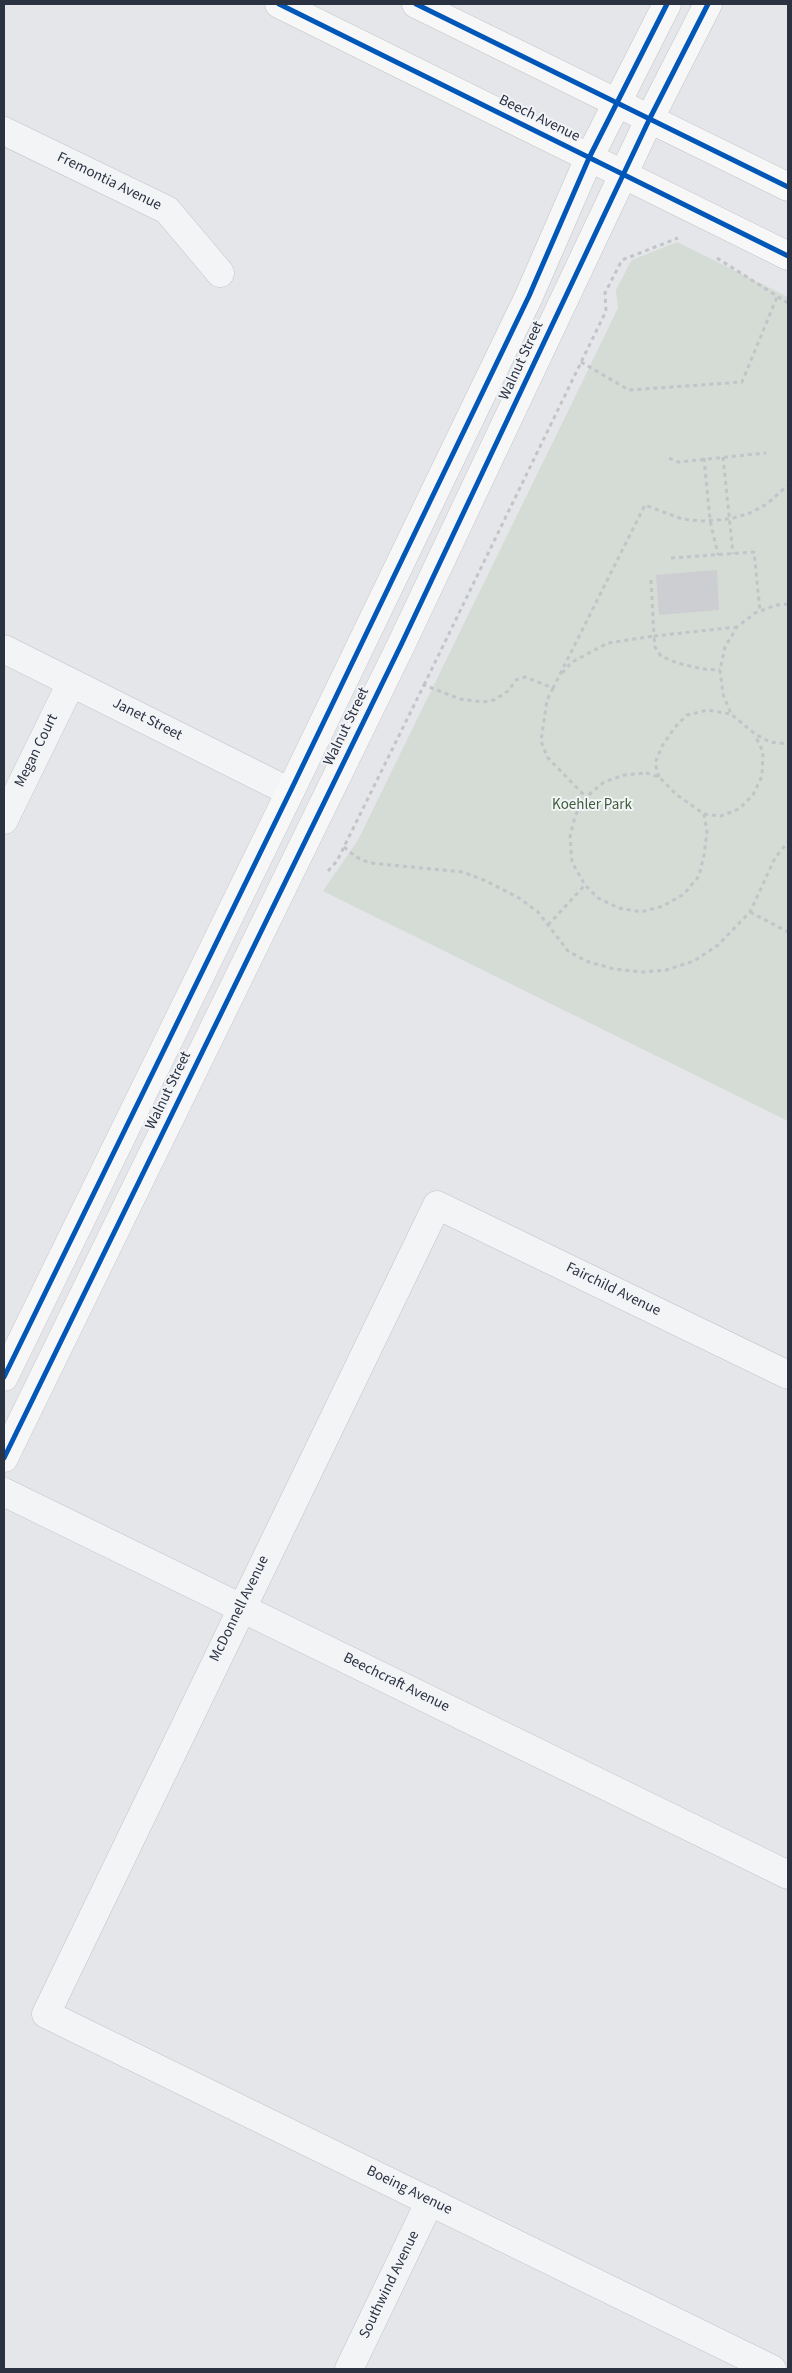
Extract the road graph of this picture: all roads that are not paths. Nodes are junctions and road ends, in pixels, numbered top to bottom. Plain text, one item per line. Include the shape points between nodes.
1 (279, 4) edge
2 (416, 4) edge
3 (667, 4) edge
4 (708, 4) edge
5 (616, 103) junction
6 (650, 120) junction
7 (4, 131) edge
8 (590, 158) junction
9 (625, 175) junction
10 (788, 188) edge
11 (788, 256) edge
12 (220, 273) dead end
13 (4, 649) edge
14 (71, 683) junction
15 (290, 792) junction
16 (4, 820) edge
17 (437, 1204) joint
18 (788, 1375) edge
19 (4, 1377) edge
20 (4, 1458) edge
21 (4, 1492) edge
22 (241, 1607) junction
23 (788, 1875) edge
24 (46, 2014) joint
25 (430, 2201) junction
26 (349, 2369) edge
27 (772, 2369) edge

1 - 8 street, Beech Avenue
2 - 5 street
3 - 5 street, Walnut Street
4 - 6 street, Walnut Street
5 - 6 street
5 - 8 street, Walnut Street
6 - 9 street, Walnut Street
6 - 10 street
7 - 12 street, Fremontia Avenue via 167,210
8 - 9 street, Beech Avenue
8 - 15 street, Walnut Street via 529,296
9 - 11 street, Beech Avenue
9 - 20 street, Walnut Street via 401,645
13 - 14 street, Janet Street
14 - 15 street, Janet Street
14 - 16 street, Megan Court
15 - 19 street, Walnut Street
17 - 18 street, Fairchild Avenue
17 - 22 street, McDonnell Avenue
21 - 22 street, Beechcraft Avenue
22 - 23 street, Beechcraft Avenue
22 - 24 street, McDonnell Avenue
24 - 25 street, Boeing Avenue
25 - 26 street, Southwind Avenue
25 - 27 street, Boeing Avenue

